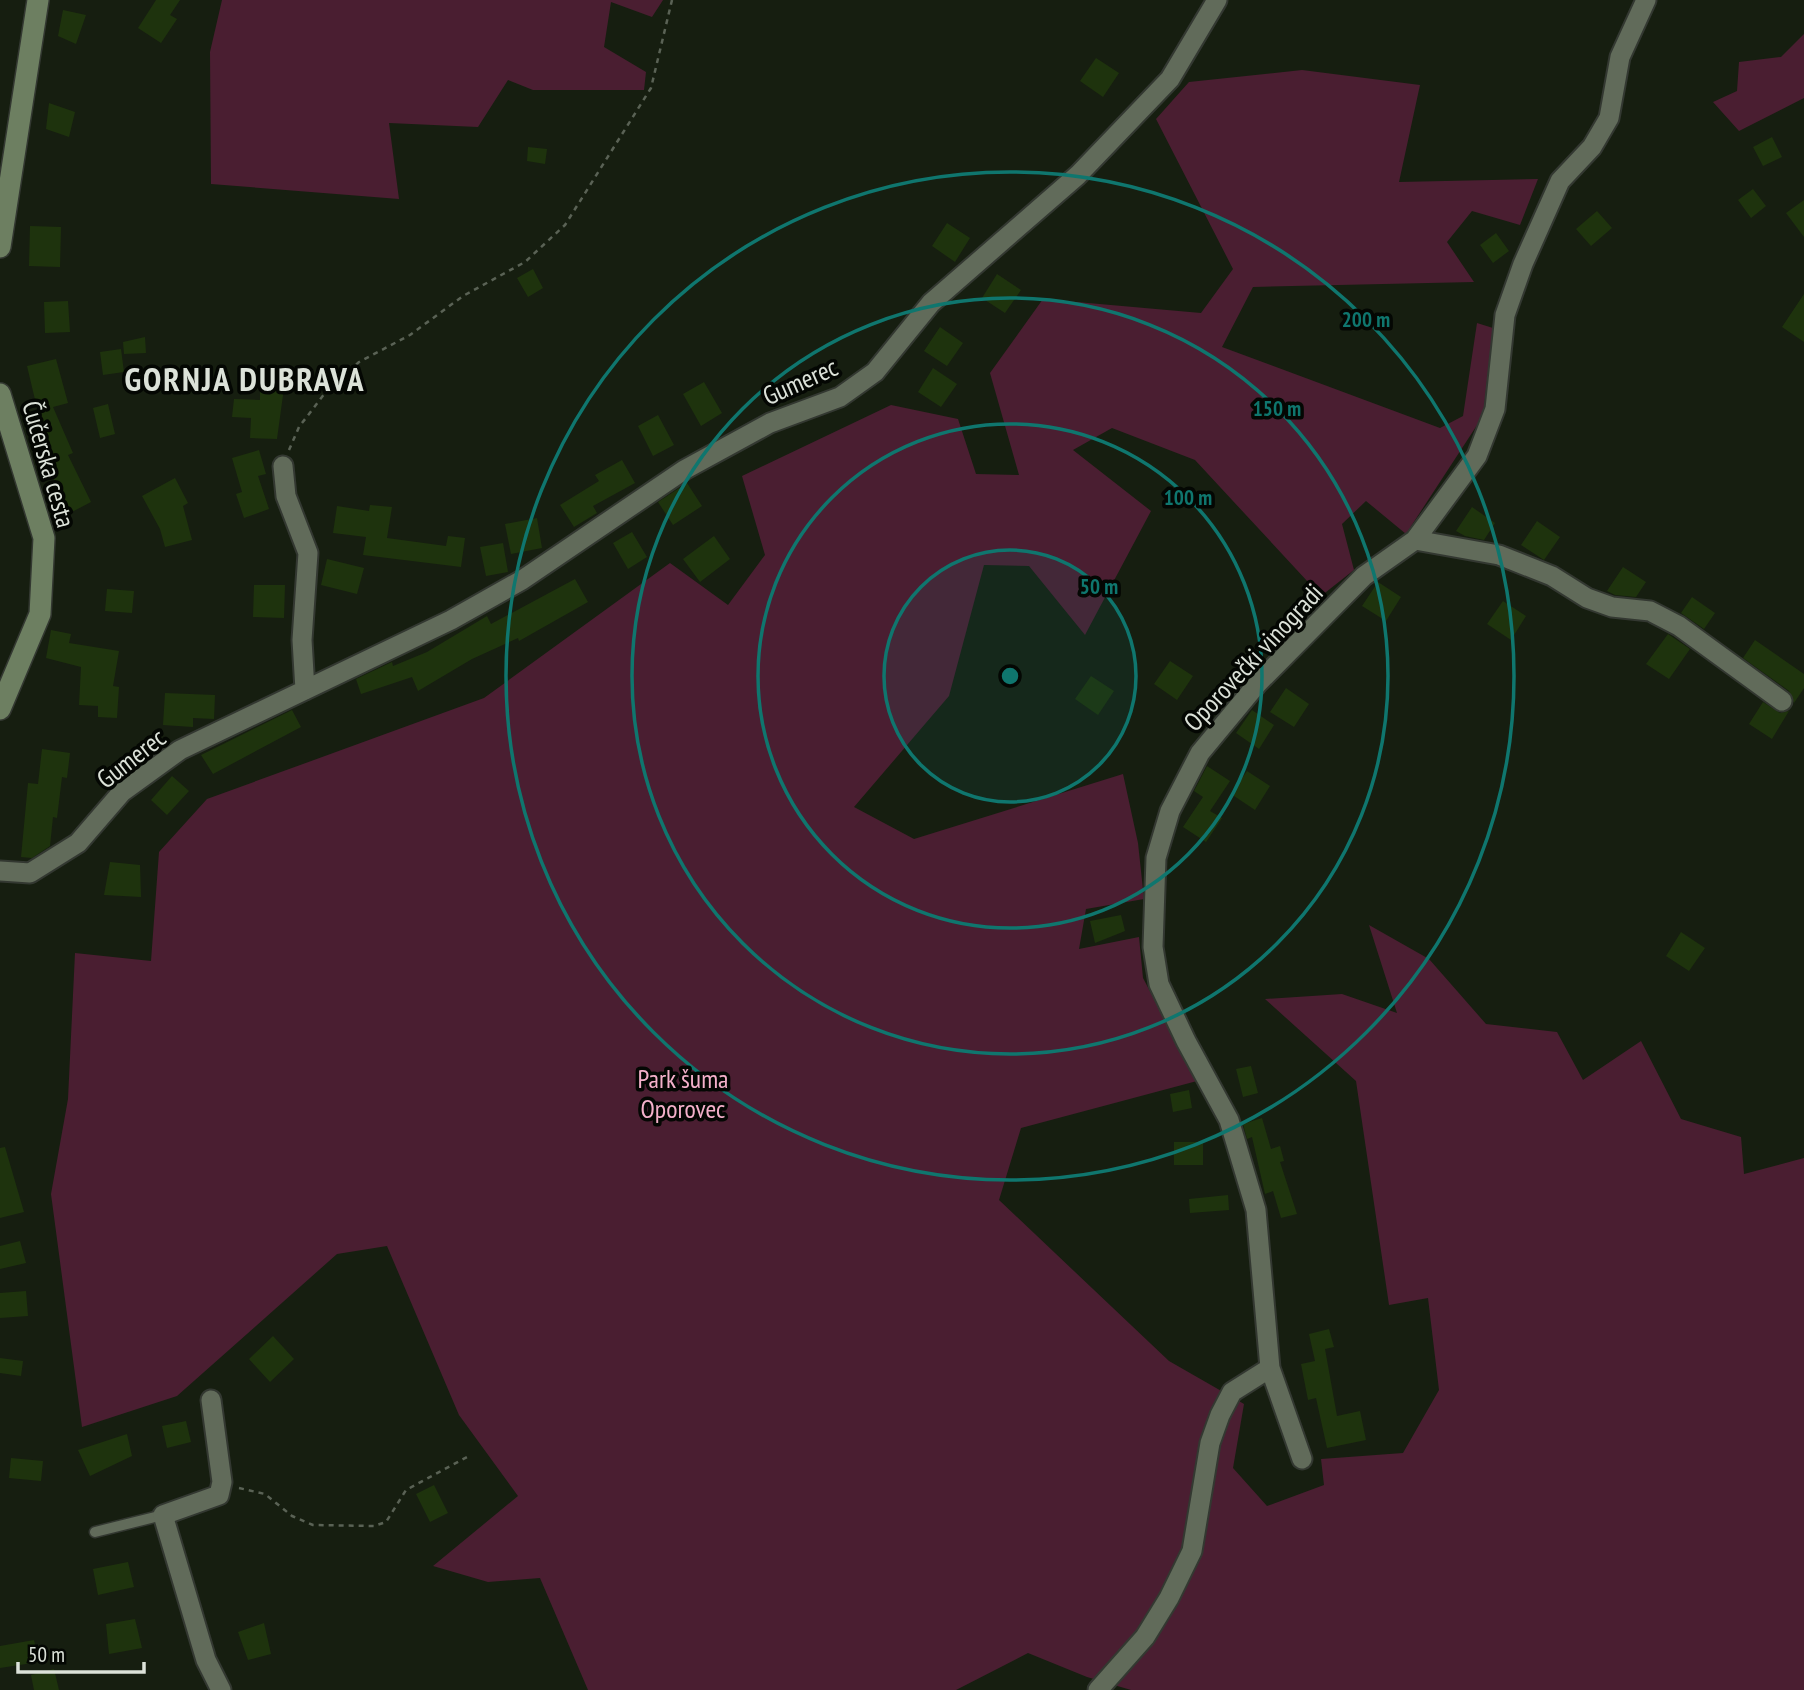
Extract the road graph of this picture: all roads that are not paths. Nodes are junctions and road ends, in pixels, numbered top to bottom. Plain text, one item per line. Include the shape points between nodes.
1 (38, 0) edge
2 (1217, 0) edge
3 (1646, 0) edge
4 (0, 247) edge
5 (0, 394) edge
6 (283, 466) road end
7 (1415, 540) junction
8 (305, 690) junction
9 (1782, 701) dead end
10 (0, 709) edge
11 (0, 871) edge
12 (1270, 1368) junction
13 (211, 1400) dead end
14 (1302, 1459) dead end
15 (163, 1515) junction
16 (95, 1532) dead end
17 (220, 1690) edge
18 (1098, 1690) edge

1 - 4 street
2 - 8 street, Gumerec via 1170,79 1078,175 931,303 875,372 840,397 770,423 684,470 522,580 451,620
3 - 7 street, Oporovečki vinogradi via 1620,57 1609,118 1591,147 1560,181 1523,264 1505,315 1495,409 1477,456
5 - 10 street, Čučerska cesta via 44,538 40,614
6 - 8 street via 286,496 308,553 302,640
7 - 9 street via 1499,555 1552,576 1587,598 1612,607 1650,611 1679,626
7 - 12 street, Oporovečki vinogradi via 1364,576 1258,683 1200,753 1170,811 1156,858 1153,947 1159,984 1229,1120 1256,1210
8 - 11 street, Gumerec via 180,750 122,792 78,842 30,873
12 - 14 street, Oporovečki vinogradi
12 - 18 street via 1233,1392 1220,1415 1210,1443 1192,1550 1145,1637
13 - 15 street via 222,1482 219,1494
15 - 16 lane
15 - 17 street via 205,1660

